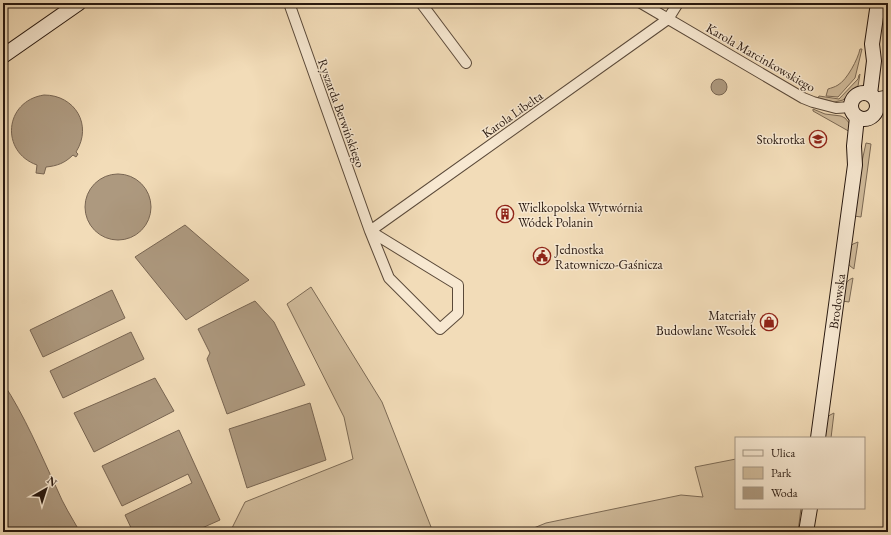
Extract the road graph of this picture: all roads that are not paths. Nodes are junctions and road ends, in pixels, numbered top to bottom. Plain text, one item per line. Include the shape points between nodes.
1 (79, 3) edge
2 (289, 3) edge
3 (420, 3) edge
4 (641, 3) edge
5 (678, 3) edge
6 (878, 3) edge
7 (668, 19) junction
8 (3, 56) edge
9 (466, 63) dead end
10 (876, 98) edge
11 (858, 115) junction
12 (370, 231) junction
13 (818, 437) edge
14 (809, 513) edge
15 (807, 532) edge

1 - 8 street
2 - 12 street, Ryszarda Berwińskiego
3 - 9 street
4 - 7 street, Karola Marcinkowskiego
5 - 7 street
6 - 10 street via 872,44 866,59
7 - 11 street, Karola Marcinkowskiego via 813,102
7 - 12 street, Karola Libelta
10 - 11 street via 876,112 872,117
10 - 11 street via 855,96 851,101
11 - 13 street, Brodowska via 854,146 855,165
12 - 12 street, Ryszarda Berwińskiego via 389,278 440,329 458,313 458,285
14 - 15 street

